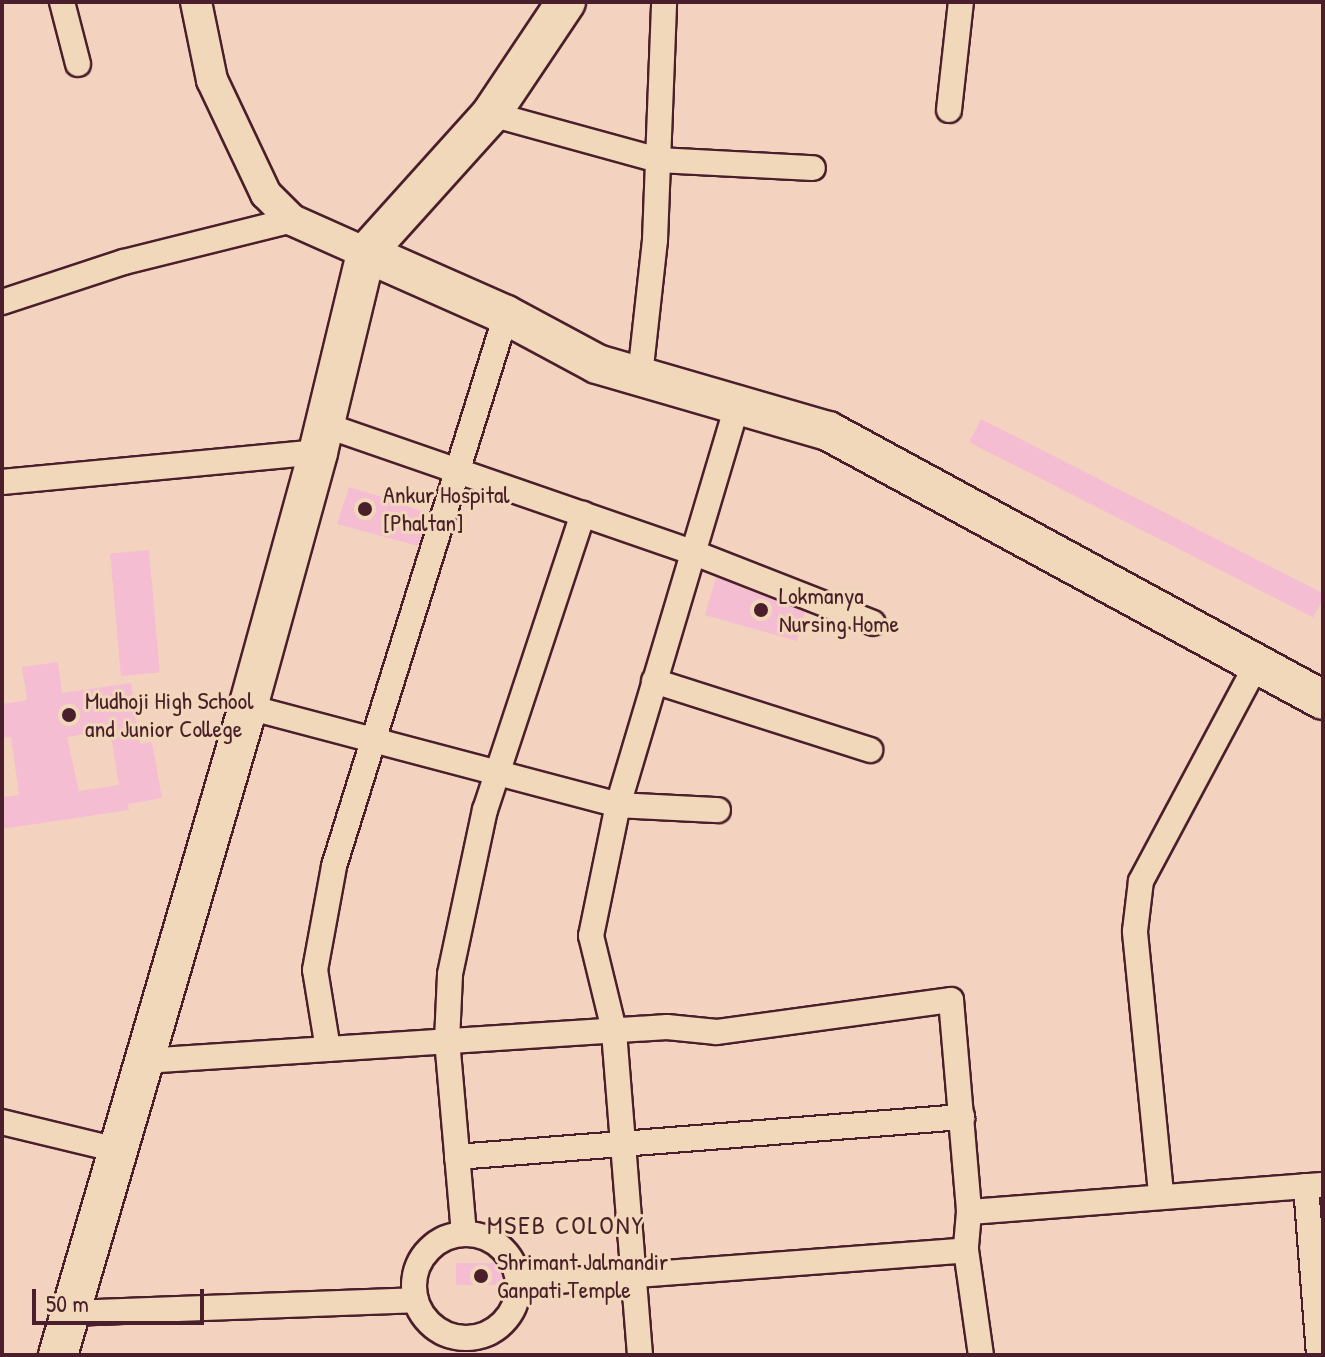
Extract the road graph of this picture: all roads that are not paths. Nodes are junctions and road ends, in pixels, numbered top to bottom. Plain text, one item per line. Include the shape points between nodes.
1 (62, 2) edge
2 (196, 2) edge
3 (566, 2) edge
4 (664, 2) edge
5 (961, 2) edge
6 (78, 64) dead end
7 (949, 110) dead end
8 (491, 114) junction
9 (658, 160) junction
10 (813, 168) dead end
11 (292, 220) junction
12 (366, 253) junction
13 (2, 302) edge
14 (506, 315) junction
15 (640, 376) junction
16 (737, 405) junction
17 (322, 438) junction
18 (455, 469) junction
19 (2, 482) edge
20 (583, 514) junction
21 (692, 552) junction
22 (873, 623) dead end
23 (1257, 664) junction
24 (654, 681) junction
25 (1323, 700) edge
26 (248, 707) junction
27 (375, 740) junction
28 (870, 750) dead end
29 (496, 777) junction
30 (618, 805) junction
31 (718, 810) dead end
32 (614, 1030) junction
33 (447, 1041) junction
34 (328, 1049) junction
35 (144, 1061) junction
36 (962, 1117) junction
37 (2, 1122) edge
38 (622, 1143) junction
39 (118, 1150) junction
40 (457, 1157) junction
41 (1315, 1185) edge
42 (1161, 1193) junction
43 (969, 1212) junction
44 (464, 1234) junction
45 (966, 1250) junction
46 (631, 1276) junction
47 (518, 1284) junction
48 (416, 1300) junction
49 (68, 1313) junction
50 (467, 1346) edge
51 (58, 1355) edge
52 (640, 1355) edge
53 (981, 1355) edge
54 (1319, 1355) edge

1 - 6 street
2 - 11 street via 212,80 266,194
3 - 8 main road
4 - 9 street
5 - 7 street
8 - 9 street
8 - 12 main road
9 - 10 street
9 - 15 street
11 - 12 street
11 - 13 street via 124,262
12 - 14 main road
12 - 17 main road
14 - 15 main road via 597,364
14 - 18 street
15 - 16 main road
16 - 21 street
16 - 23 main road via 828,431
17 - 18 street
17 - 19 street
17 - 26 main road
18 - 20 street
18 - 27 street
20 - 21 street
20 - 29 street
21 - 22 street
21 - 24 street
23 - 25 main road
23 - 42 street via 1141,881 1135,931
24 - 28 street
24 - 30 street
26 - 27 street
26 - 35 main road
27 - 29 street
27 - 34 street via 334,866 315,970
29 - 30 street
29 - 33 street via 450,974
30 - 31 street
30 - 32 street via 591,936
32 - 33 street
32 - 36 street via 667,1027 717,1032 951,1000
32 - 38 street
33 - 34 street
33 - 40 street
34 - 35 street
35 - 39 main road
36 - 38 street
36 - 43 street
37 - 39 street
38 - 40 street
38 - 46 street
39 - 49 main road
40 - 44 street
41 - 42 street
41 - 54 street
42 - 43 street
43 - 45 street
44 - 47 street via 501,1248
44 - 48 street via 435,1245 425,1256 417,1269
45 - 46 street
45 - 53 street
46 - 47 street
46 - 52 street
47 - 50 street via 516,1300 498,1327
48 - 49 street
48 - 50 street via 435,1328
49 - 51 main road

